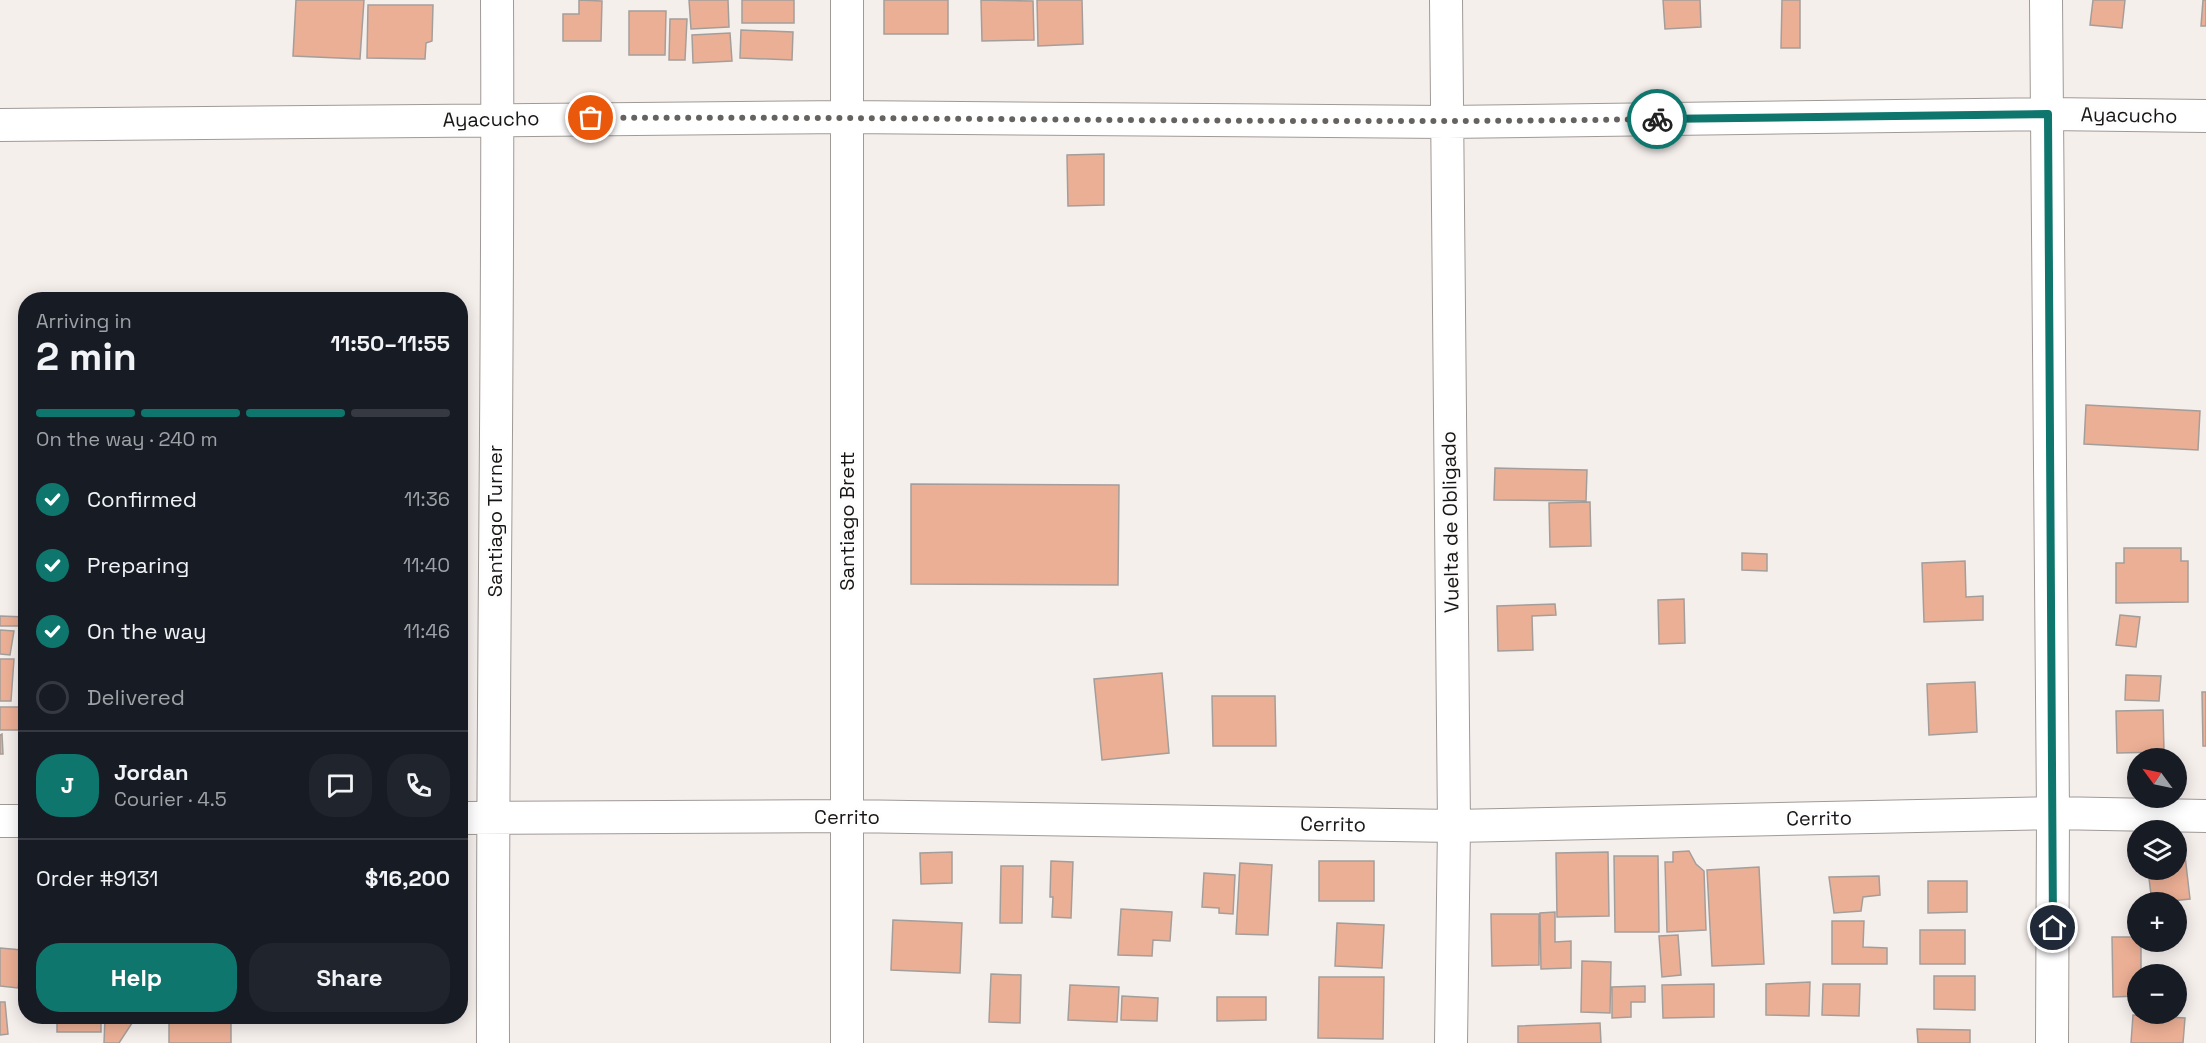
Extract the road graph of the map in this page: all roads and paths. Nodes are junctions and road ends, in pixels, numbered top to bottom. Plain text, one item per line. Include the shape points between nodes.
1 (497, 0) edge
2 (846, 0) edge
3 (1446, 0) edge
4 (2046, 0) edge
5 (2048, 114) junction
6 (2206, 116) edge
7 (847, 117) junction
8 (498, 118) junction
9 (1446, 122) junction
10 (0, 125) edge
11 (2053, 813) junction
12 (847, 816) junction
13 (2206, 816) edge
14 (468, 818) edge
15 (493, 818) junction
16 (0, 821) edge
17 (18, 821) edge
18 (1454, 825) junction
19 (494, 1043) edge
20 (847, 1043) edge
21 (1451, 1043) edge
22 (2052, 1043) edge

1 - 8 street, Santiago Turner
2 - 7 street, Santiago Brett
3 - 9 street, Vuelta de Obligado
4 - 5 street
5 - 6 street, Ayacucho
5 - 9 street, Ayacucho
5 - 11 street
7 - 8 street, Ayacucho
7 - 9 street, Ayacucho
7 - 12 street, Santiago Brett
8 - 10 street, Ayacucho
8 - 15 street, Santiago Turner
9 - 18 street, Vuelta de Obligado
11 - 13 street, Cerrito
11 - 18 street, Cerrito
11 - 22 street
12 - 15 street, Cerrito
12 - 18 street, Cerrito
12 - 20 street, Santiago Brett
14 - 15 street, Cerrito
15 - 19 street, Santiago Turner
16 - 17 street
18 - 21 street, Vuelta de Obligado

